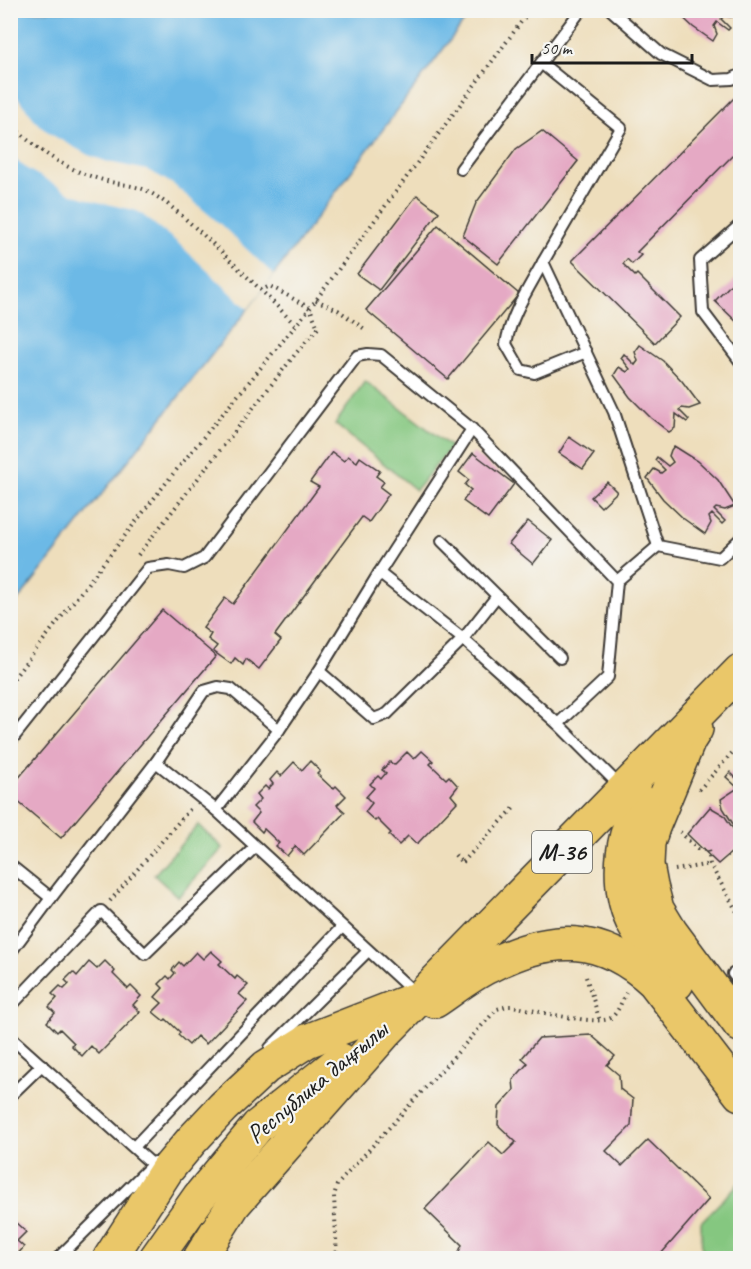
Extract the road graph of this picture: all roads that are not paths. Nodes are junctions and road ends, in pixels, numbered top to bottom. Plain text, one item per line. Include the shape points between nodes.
1 (581, 10) edge
2 (611, 10) edge
3 (541, 63) junction
4 (741, 75) edge
5 (461, 169) dead end
6 (741, 225) edge
7 (543, 262) junction
8 (586, 352) junction
9 (741, 361) edge
10 (472, 429) junction
11 (741, 539) edge
12 (442, 541) dead end
13 (657, 546) junction
14 (379, 573) junction
15 (617, 581) junction
16 (498, 596) junction
17 (463, 639) junction
18 (560, 658) dead end
19 (319, 671) junction
20 (734, 677) edge
21 (558, 724) junction
22 (279, 730) junction
23 (688, 740) junction
24 (10, 742) edge
25 (156, 762) junction
26 (623, 790) junction
27 (216, 810) junction
28 (255, 847) junction
29 (10, 865) edge
30 (51, 898) junction
31 (342, 927) junction
32 (368, 951) junction
33 (10, 953) edge
34 (734, 974) dead end
35 (741, 984) edge
36 (420, 998) junction
37 (10, 1007) edge
38 (741, 1025) edge
39 (384, 1034) junction
40 (10, 1037) edge
41 (42, 1065) junction
42 (741, 1065) edge
43 (741, 1094) edge
44 (10, 1096) edge
45 (178, 1140) dead end
46 (134, 1147) junction
47 (160, 1164) junction
48 (58, 1258) edge
49 (110, 1258) edge
50 (156, 1258) edge
51 (200, 1258) edge

1 - 3 lane
2 - 4 lane via 661,54 713,80
3 - 5 lane
3 - 7 lane via 621,128
6 - 9 lane via 700,260 703,312
7 - 8 lane
7 - 8 lane via 515,315 506,344 521,370 534,373
8 - 13 lane via 614,412
10 - 14 lane
10 - 15 lane
10 - 24 lane via 381,355 357,356 204,558 184,568 148,568
11 - 13 lane via 720,558
12 - 16 lane
13 - 15 lane
14 - 17 lane
14 - 19 lane
15 - 21 lane via 609,677
16 - 17 lane
16 - 18 lane
17 - 19 lane via 387,714 374,719
17 - 21 lane
19 - 22 lane
20 - 23 main road
20 - 26 main road, Республика даңғылы / M-36
21 - 26 lane
22 - 25 lane via 231,689 218,687 204,691
22 - 27 lane
23 - 38 main road via 653,826 647,865 657,909 670,932
23 - 42 main road via 639,807 630,826 622,869 624,892 637,930
25 - 27 lane
25 - 30 lane
26 - 36 main road, Республика даңғылы / M-36
27 - 28 lane
28 - 31 lane
28 - 37 lane via 145,954 101,911
29 - 30 lane
30 - 33 lane
31 - 32 lane
31 - 46 lane
32 - 36 lane
32 - 45 lane
34 - 35 lane
36 - 39 main road, Республика даңғылы / M-36
36 - 47 main road via 307,1041 266,1066 192,1140
36 - 50 main road, Республика даңғылы / M-36 via 258,1126 199,1197
39 - 43 main road via 488,966 514,955 543,946 595,946 623,958 654,982
39 - 51 main road, Республика даңғылы / M-36 via 234,1204
40 - 41 lane
41 - 44 lane
41 - 46 lane
46 - 47 lane
47 - 48 lane
47 - 49 main road

